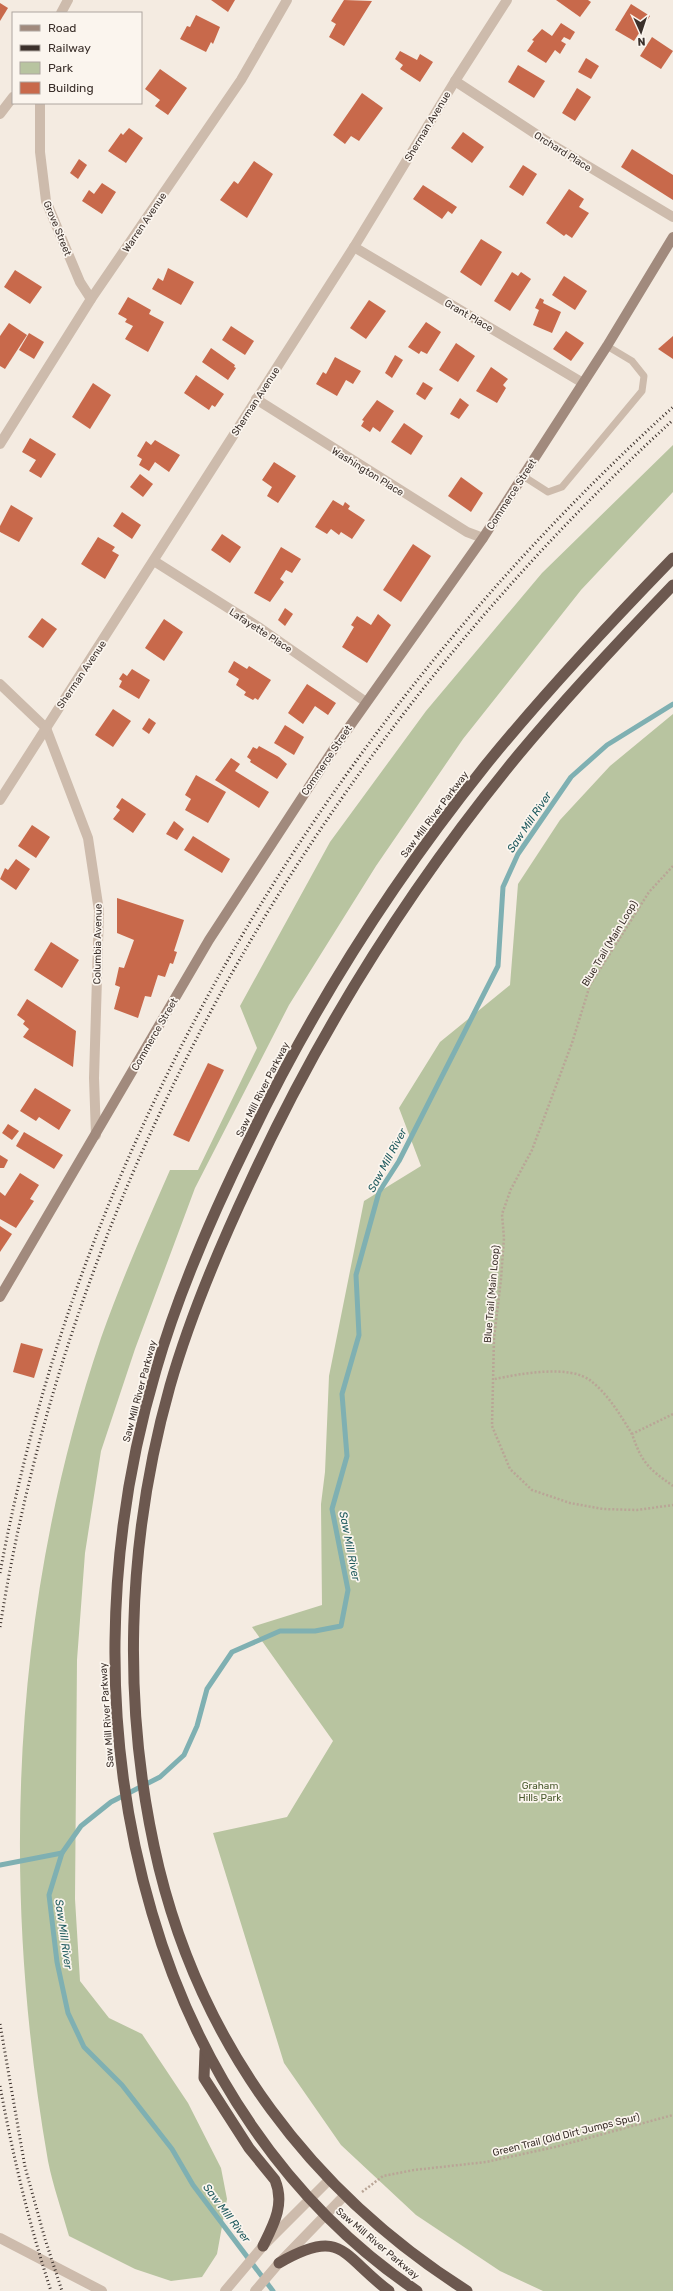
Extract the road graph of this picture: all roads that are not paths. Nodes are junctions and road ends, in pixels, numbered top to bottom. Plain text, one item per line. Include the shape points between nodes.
1 (68, 0) edge
2 (287, 0) edge
3 (507, 0) edge
4 (62, 12) edge
5 (455, 81) junction
6 (12, 98) edge
7 (40, 104) edge
8 (0, 114) edge
9 (673, 217) edge
10 (673, 237) edge
11 (354, 247) junction
12 (91, 299) junction
13 (606, 346) junction
14 (583, 383) junction
15 (256, 399) junction
16 (0, 444) edge
17 (522, 476) junction
18 (483, 538) junction
19 (673, 558) edge
20 (154, 561) junction
21 (673, 585) edge
22 (0, 684) edge
23 (366, 702) junction
24 (46, 728) junction
25 (0, 800) edge
26 (96, 1135) junction
27 (0, 1297) edge
28 (205, 2050) junction
29 (328, 2180) junction
30 (344, 2196) junction
31 (310, 2199) junction
32 (326, 2215) junction
33 (0, 2238) edge
34 (263, 2246) junction
35 (279, 2263) junction
36 (238, 2279) junction
37 (102, 2291) edge
38 (225, 2291) edge
39 (230, 2291) edge
40 (255, 2291) edge
41 (389, 2291) edge
42 (417, 2291) edge
43 (467, 2291) edge

1 - 4 street
2 - 12 street, Warren Avenue via 240,80
3 - 5 street, Sherman Avenue
5 - 9 street, Orchard Place via 551,144
5 - 11 street, Sherman Avenue
6 - 8 street
7 - 12 street, Grove Street via 40,152 46,201 80,282
10 - 13 main road, Commerce Street
11 - 14 street, Grant Place
11 - 15 street, Sherman Avenue
12 - 16 street, Warren Avenue
13 - 14 main road, Commerce Street
13 - 17 lane via 632,361 644,376 642,391 562,487 548,492
14 - 17 main road, Commerce Street
15 - 18 street, Washington Place via 467,532
15 - 20 street, Sherman Avenue
17 - 18 main road, Commerce Street
18 - 23 main road, Commerce Street
19 - 28 highway, Saw Mill River Parkway via 526,717 468,788 364,934 273,1090 233,1172 165,1339 148,1398 129,1486 118,1568 114,1636 116,1697 122,1770 142,1876 158,1935 178,1991
20 - 23 street, Lafayette Place via 260,628
20 - 24 street, Sherman Avenue
21 - 29 highway, Saw Mill River Parkway via 539,731 487,794 424,878 331,1024 274,1130 210,1274 181,1352 150,1468 138,1557 134,1617 134,1691 140,1754 156,1854 171,1913 203,1996 231,2049 263,2100
22 - 24 street, Columbia Avenue
23 - 26 main road, Commerce Street via 308,786 209,940
24 - 25 street, Sherman Avenue
24 - 26 street, Columbia Avenue via 88,838 99,911 94,1078
26 - 27 main road, Commerce Street
28 - 31 highway, Saw Mill River Parkway via 258,2136
28 - 34 highway via 204,2078 249,2148 277,2185 280,2198 278,2210
29 - 30 highway, Saw Mill River Parkway
29 - 31 street
30 - 32 street
30 - 43 highway, Saw Mill River Parkway via 424,2263
31 - 32 highway, Saw Mill River Parkway
31 - 34 street
32 - 35 street
32 - 42 highway, Saw Mill River Parkway
33 - 37 street
34 - 36 street
35 - 40 street
35 - 41 highway via 310,2247 331,2246 344,2251
36 - 38 street
36 - 39 street

